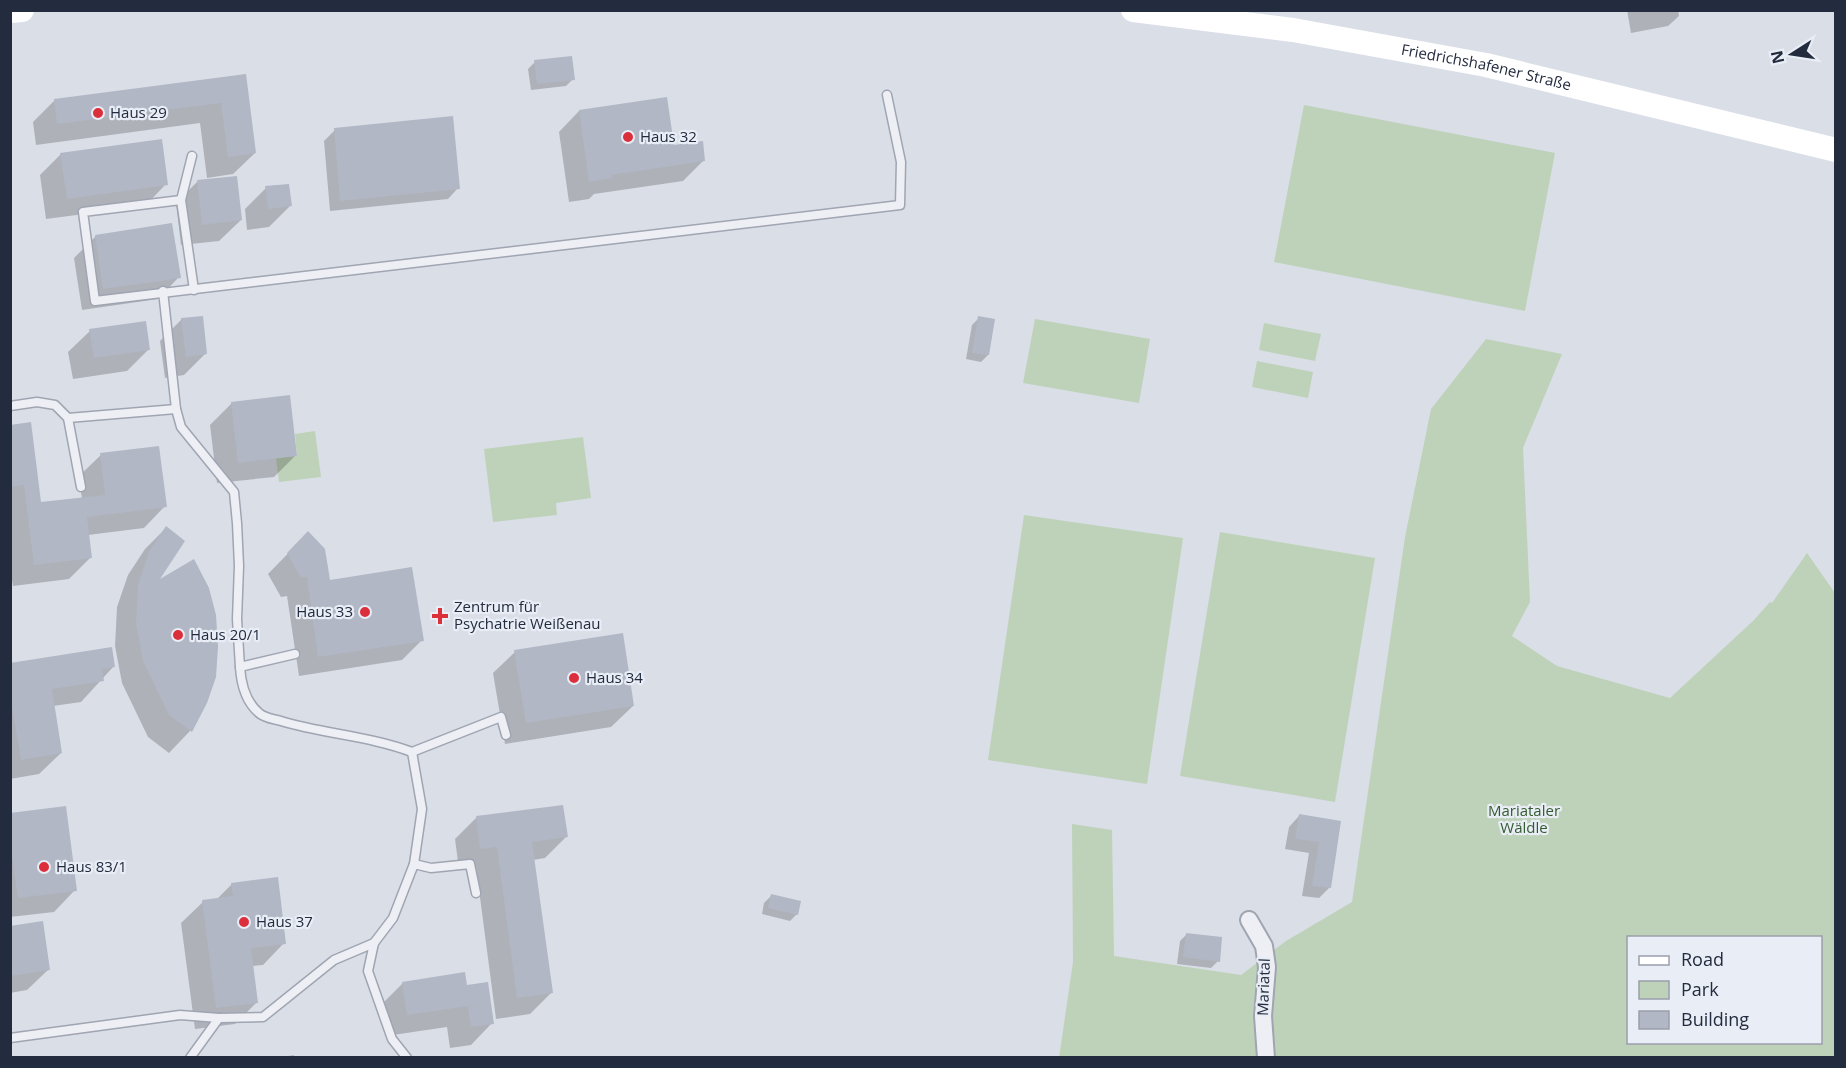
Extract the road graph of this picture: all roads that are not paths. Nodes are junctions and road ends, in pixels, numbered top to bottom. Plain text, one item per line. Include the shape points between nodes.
1 (22, 10) edge
2 (1133, 10) edge
3 (10, 11) edge
4 (887, 95) dead end
5 (1836, 150) edge
6 (192, 156) dead end
7 (181, 200) junction
8 (194, 290) junction
9 (163, 291) junction
10 (10, 406) edge
11 (176, 409) junction
12 (68, 418) junction
13 (81, 487) dead end
14 (296, 654) dead end
15 (240, 667) junction
16 (506, 735) dead end
17 (412, 752) junction
18 (414, 864) junction
19 (476, 893) dead end
20 (1249, 920) dead end
21 (374, 943) junction
22 (219, 1018) junction
23 (10, 1038) edge
24 (190, 1058) edge
25 (407, 1058) edge
26 (1266, 1058) edge

1 - 3 main road
2 - 5 main road, Friedrichshafener Straße via 1293,30 1486,65
4 - 8 lane via 901,162 900,205
6 - 7 lane
7 - 8 lane
7 - 9 lane via 83,212 95,301
8 - 9 lane
9 - 11 lane
10 - 12 lane via 37,402 55,405
11 - 12 lane
11 - 15 lane via 181,427 234,492
12 - 13 lane
14 - 15 lane
15 - 17 lane via 248,699 260,715 302,728 389,743
16 - 17 lane via 501,717
17 - 18 lane via 422,809
18 - 19 lane via 431,868 470,864
18 - 21 lane via 393,918
20 - 26 street, Mariatal via 1264,946 1267,967 1263,1016
21 - 22 lane via 334,960 263,1017
21 - 25 lane via 368,971 392,1039
22 - 23 lane via 180,1016
22 - 24 lane

